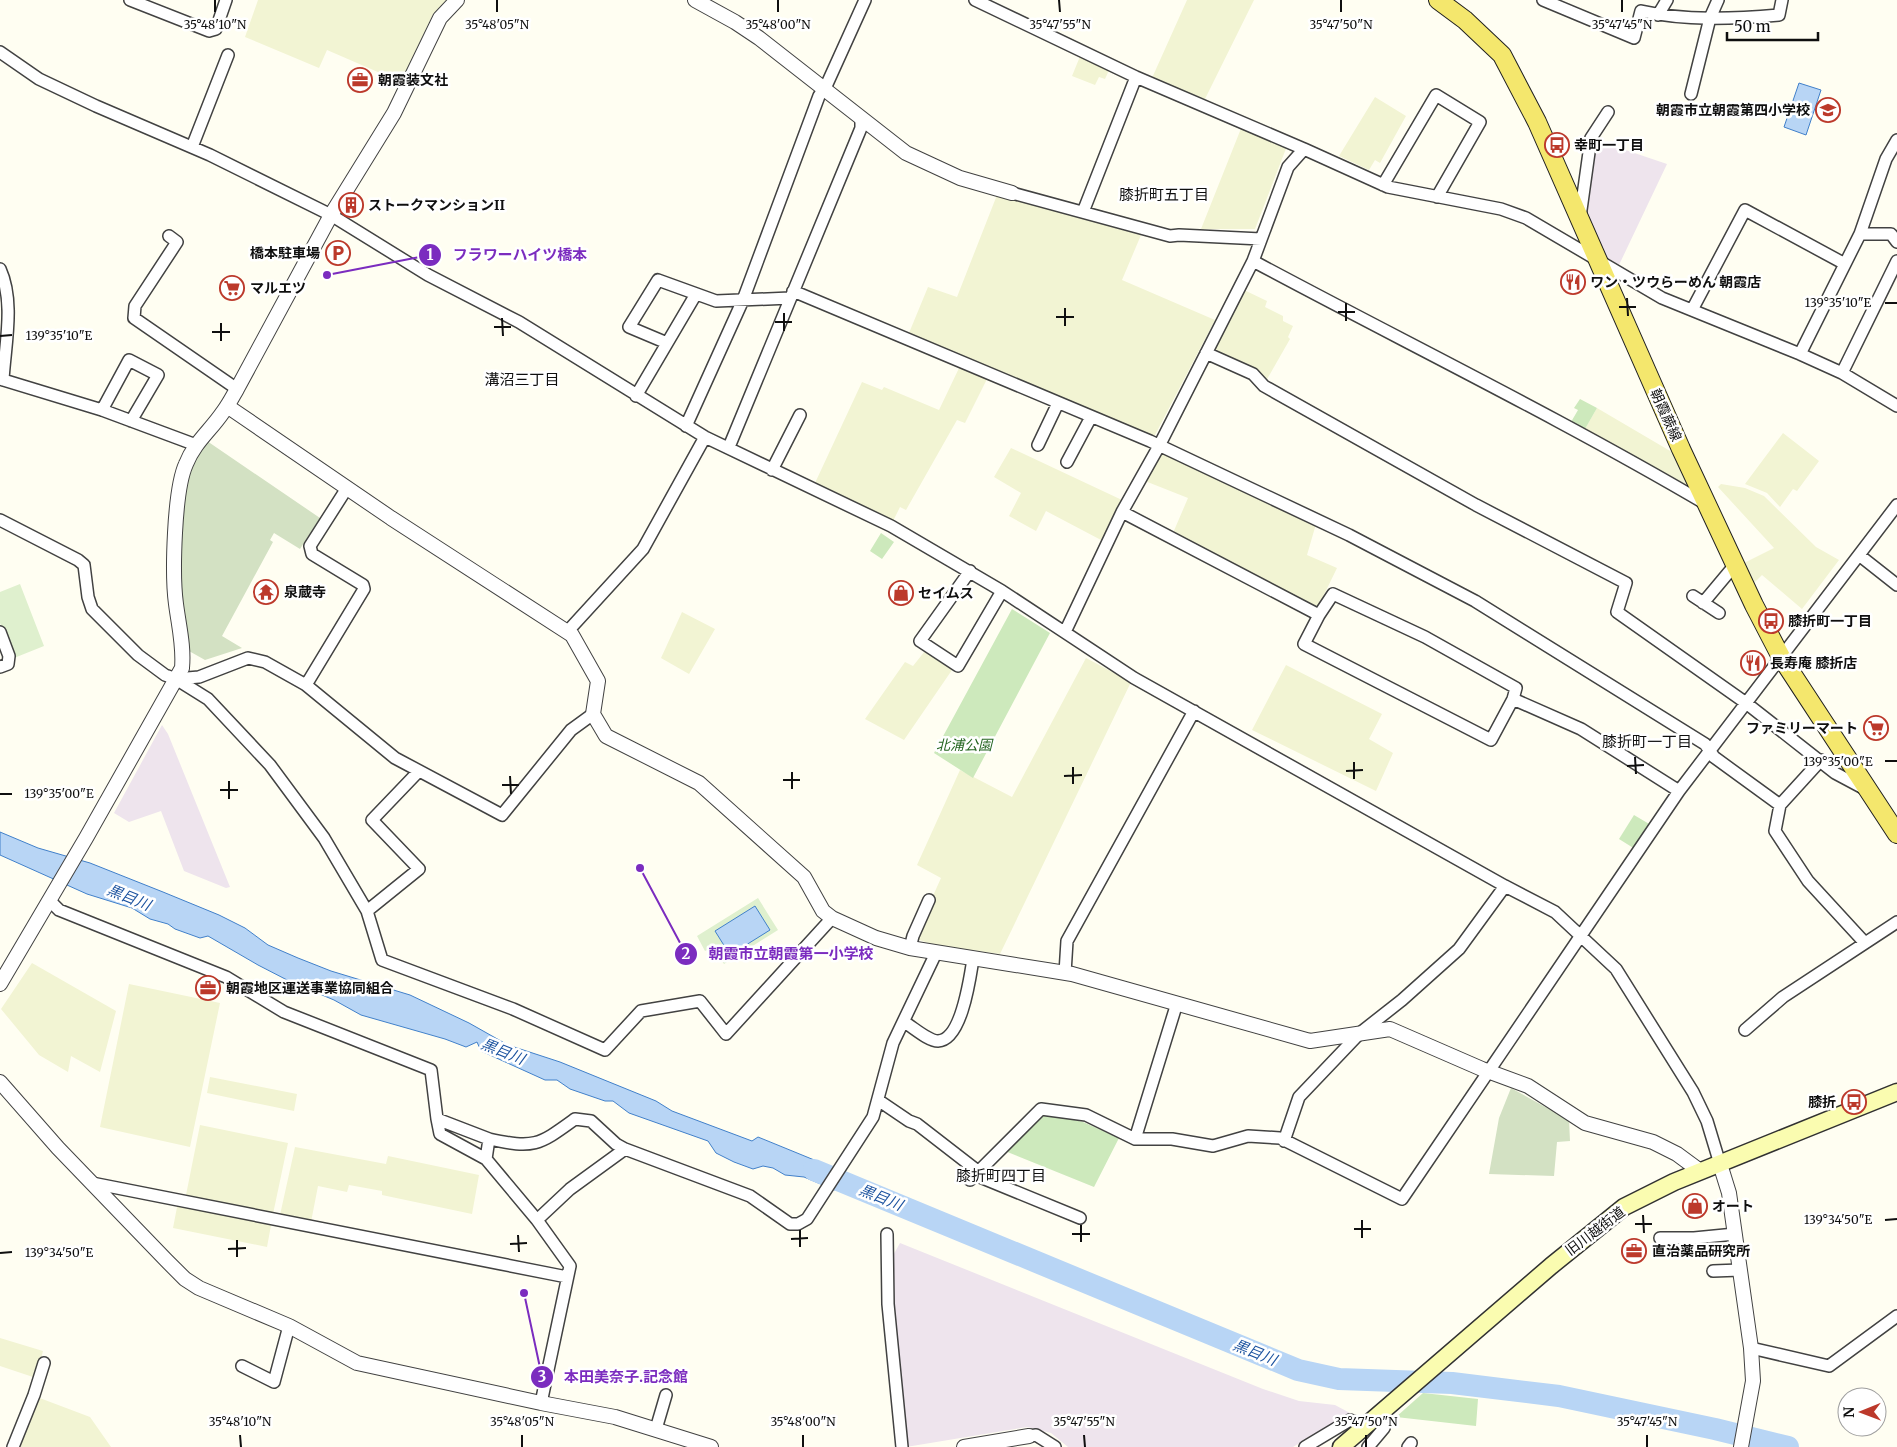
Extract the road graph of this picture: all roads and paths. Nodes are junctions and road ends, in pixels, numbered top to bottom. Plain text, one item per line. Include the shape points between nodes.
1 (130, 0) edge
2 (226, 0) edge
3 (457, 0) edge
4 (696, 0) edge
5 (865, 0) edge
6 (975, 0) edge
7 (1438, 0) edge
8 (1543, 0) edge
9 (1667, 0) edge
10 (1718, 0) edge
11 (1782, 0) edge
12 (1567, 5) edge
13 (1658, 15) junction
14 (1710, 18) junction
15 (0, 52) edge
16 (228, 55) dead end
17 (1136, 77) junction
18 (823, 89) junction
19 (1691, 94) dead end
20 (1608, 112) dead end
21 (861, 120) junction
22 (1897, 140) edge
23 (192, 147) junction
24 (1304, 149) junction
25 (1383, 185) junction
26 (1012, 193) joint
27 (1438, 197) junction
28 (1083, 212) junction
29 (331, 215) junction
30 (1579, 220) junction
31 (1860, 234) junction
32 (169, 236) dead end
33 (1261, 239) junction
34 (1897, 242) edge
35 (1596, 259) junction
36 (1253, 261) junction
37 (1897, 261) edge
38 (1845, 264) junction
39 (0, 269) edge
40 (696, 294) junction
41 (791, 295) junction
42 (743, 300) junction
43 (1692, 310) junction
44 (666, 343) junction
45 (1206, 353) junction
46 (1800, 354) junction
47 (1842, 373) junction
48 (1, 379) edge
49 (237, 389) junction
50 (636, 396) junction
51 (1058, 403) junction
52 (227, 406) junction
53 (1897, 406) edge
54 (102, 410) junction
55 (800, 415) dead end
56 (1091, 417) junction
57 (131, 421) junction
58 (686, 426) junction
59 (706, 437) junction
60 (196, 445) junction
61 (1038, 445) dead end
62 (1159, 446) junction
63 (728, 447) junction
64 (1067, 462) dead end
65 (772, 470) junction
66 (347, 488) junction
67 (1706, 504) junction
68 (1897, 504) edge
69 (1122, 512) junction
70 (0, 520) edge
71 (1859, 555) junction
72 (1734, 566) junction
73 (970, 571) junction
74 (1897, 585) edge
75 (1002, 591) junction
76 (1694, 596) dead end
77 (1704, 603) junction
78 (1719, 613) dead end
79 (1319, 614) junction
80 (0, 632) edge
81 (567, 632) junction
82 (1065, 632) junction
83 (1781, 657) junction
84 (0, 667) edge
85 (176, 679) junction
86 (306, 684) junction
87 (1513, 699) junction
88 (1746, 703) junction
89 (1194, 711) junction
90 (593, 714) junction
91 (1712, 751) junction
92 (1820, 760) junction
93 (418, 772) junction
94 (1679, 791) junction
95 (1869, 791) junction
96 (1780, 805) junction
97 (1897, 834) edge
98 (1505, 886) junction
99 (49, 900) junction
100 (929, 900) dead end
101 (367, 911) junction
102 (832, 918) junction
103 (1897, 922) edge
104 (1581, 936) junction
105 (1865, 943) junction
106 (910, 948) junction
107 (936, 953) junction
108 (973, 959) junction
109 (1065, 973) junction
110 (0, 984) edge
111 (1177, 1003) junction
112 (904, 1022) junction
113 (1745, 1030) dead end
114 (1360, 1033) junction
115 (1489, 1071) junction
116 (0, 1082) edge
117 (1897, 1092) edge
118 (878, 1100) junction
119 (437, 1119) junction
120 (489, 1138) junction
121 (1136, 1139) junction
122 (1284, 1141) junction
123 (625, 1148) junction
124 (486, 1159) junction
125 (1720, 1164) junction
126 (1700, 1171) junction
127 (975, 1176) junction
128 (92, 1183) junction
129 (1080, 1218) dead end
130 (537, 1220) junction
131 (887, 1234) dead end
132 (1735, 1234) junction
133 (1660, 1238) dead end
134 (1740, 1270) junction
135 (1713, 1271) dead end
136 (567, 1277) junction
137 (1897, 1316) edge
138 (289, 1326) junction
139 (1751, 1348) junction
140 (44, 1363) dead end
141 (242, 1366) dead end
142 (666, 1395) dead end
143 (541, 1403) junction
144 (1379, 1416) junction
145 (1366, 1426) junction
146 (656, 1429) junction
147 (1029, 1436) joint
148 (13, 1447) edge
149 (711, 1447) edge
150 (902, 1447) edge
151 (964, 1447) edge
152 (1055, 1447) edge
153 (1305, 1447) edge
154 (1341, 1447) edge
155 (1368, 1447) edge
156 (1741, 1447) edge

1 - 2 street via 209,31 216,29
3 - 29 street via 440,18 394,113
4 - 18 street via 735,22
5 - 18 street
6 - 17 street
7 - 30 main road, 朝霞蕨線 via 1502,55 1538,122
8 - 12 street
9 - 13 street
10 - 14 street
11 - 14 street via 1779,15
12 - 13 street via 1634,38 1641,11
13 - 14 street
14 - 19 street
15 - 23 street via 39,79
16 - 23 street
17 - 24 street
17 - 28 street
18 - 21 street
18 - 42 street
20 - 30 street via 1591,138
21 - 26 street via 906,153 936,169
21 - 41 street
22 - 31 street via 1886,159
23 - 29 street
24 - 25 street
24 - 33 street via 1288,167
25 - 27 street
25 - 27 street via 1436,95 1480,122
26 - 28 street
27 - 35 street via 1500,209 1526,218
28 - 33 street via 1170,236
29 - 49 street
29 - 50 street via 428,275 519,322
30 - 35 main road, 朝霞蕨線
31 - 34 street via 1891,234
31 - 38 street
32 - 49 street via 177,242 135,306 134,318
33 - 36 street
35 - 43 street via 1662,298
35 - 67 main road, 朝霞蕨線
36 - 45 street
36 - 67 street via 1518,398
37 - 47 street
38 - 43 street via 1745,210
38 - 46 street
39 - 48 street via 5,281 8,315
40 - 42 street via 716,301
40 - 44 street
40 - 44 street via 658,280 629,327
41 - 42 street
41 - 51 street
41 - 63 street
42 - 58 street
43 - 46 street
44 - 50 street
45 - 62 street
45 - 88 street via 1253,374 1264,386 1476,505 1626,583 1617,612
46 - 47 street
47 - 53 street
48 - 54 street
49 - 52 street
50 - 58 street
51 - 56 street
51 - 61 street
52 - 60 street
52 - 66 street
54 - 57 street
54 - 57 street via 129,360 158,375
55 - 65 street
56 - 62 street
56 - 64 street
57 - 60 street
58 - 59 street
59 - 63 street
59 - 81 street via 643,549
60 - 85 street via 180,483 174,575 184,648 182,668
62 - 69 street
62 - 91 street via 1349,535 1442,583
63 - 65 street
65 - 73 street via 891,526
66 - 81 street
66 - 86 street via 310,546 312,554 364,589
67 - 72 main road, 朝霞蕨線
68 - 71 street
69 - 79 street
69 - 82 street
70 - 85 street via 84,565 92,608 138,655
71 - 74 street
71 - 83 street
72 - 77 street
72 - 83 main road, 朝霞蕨線
73 - 75 street
73 - 75 street via 920,642 958,666
75 - 82 street
76 - 77 street
77 - 78 street
79 - 87 street via 1333,594 1425,637 1516,688
79 - 87 street via 1304,644 1491,740
80 - 84 street via 9,656 8,664
81 - 90 street via 572,635 598,681
82 - 89 street via 1134,678
83 - 88 street
83 - 95 main road, 朝霞蕨線
85 - 86 street via 199,677 248,658 265,662
85 - 99 street
85 - 101 street via 208,699 270,765 324,838
86 - 93 street via 395,758
87 - 94 street via 1581,729
88 - 91 street
88 - 92 street
89 - 98 street
89 - 109 street via 1067,941
90 - 93 street via 570,730 502,815
90 - 102 street via 606,736 699,783 804,877 823,910
91 - 94 street
91 - 96 street via 1714,758
92 - 95 street via 1835,773
92 - 96 street
93 - 101 street via 372,820 419,869
94 - 104 street
95 - 97 main road, 朝霞蕨線
96 - 105 street via 1775,831 1790,856 1808,881
98 - 104 street via 1555,912
98 - 114 street via 1459,949
99 - 110 street
99 - 119 street via 59,910 226,977 284,1012 431,1070
100 - 106 street
101 - 102 street via 382,960 513,1009 605,1050 641,1011 700,1001 726,1034
102 - 106 street via 876,938
103 - 105 street
104 - 115 street
104 - 125 street via 1616,969 1693,1092 1707,1120
105 - 113 street via 1783,997
106 - 107 street
107 - 108 street
107 - 112 street
108 - 109 street
108 - 112 street via 964,1007 952,1035 936,1041
109 - 111 street
111 - 114 street via 1310,1041
111 - 121 street
112 - 118 street via 886,1065
114 - 115 street via 1390,1028
114 - 122 street via 1299,1098
115 - 122 street via 1402,1200
115 - 126 street via 1528,1086 1585,1124 1653,1142 1683,1157
116 - 128 street
117 - 125 main road, 旧川越街道
118 - 123 street via 873,1117 818,1204 807,1219 798,1224 790,1224 750,1196
118 - 127 street via 917,1124
119 - 120 street
119 - 124 street via 440,1134
120 - 123 street via 513,1144 544,1142 575,1118 591,1121
120 - 124 street
121 - 122 street via 1172,1139 1212,1146 1248,1136
121 - 127 street via 1086,1115 1041,1109
123 - 130 street via 570,1189
124 - 130 street
125 - 126 main road, 旧川越街道
125 - 132 street via 1729,1193
126 - 144 main road, 旧川越街道 via 1648,1194 1602,1223
127 - 129 street
128 - 136 street
128 - 138 street via 185,1279
130 - 136 street via 570,1266
131 - 150 street via 888,1304
132 - 133 street
132 - 134 street
134 - 135 street
134 - 139 street
136 - 143 street
137 - 139 street via 1829,1366
138 - 141 street via 274,1382
138 - 143 street via 357,1363
139 - 156 street via 1753,1381
140 - 148 street
142 - 146 street
143 - 146 street via 615,1417
144 - 145 main road, 旧川越街道
144 - 155 street via 1384,1428
145 - 153 street via 1350,1420
145 - 154 main road, 旧川越街道
146 - 149 street
147 - 151 street
147 - 152 street via 1036,1436

